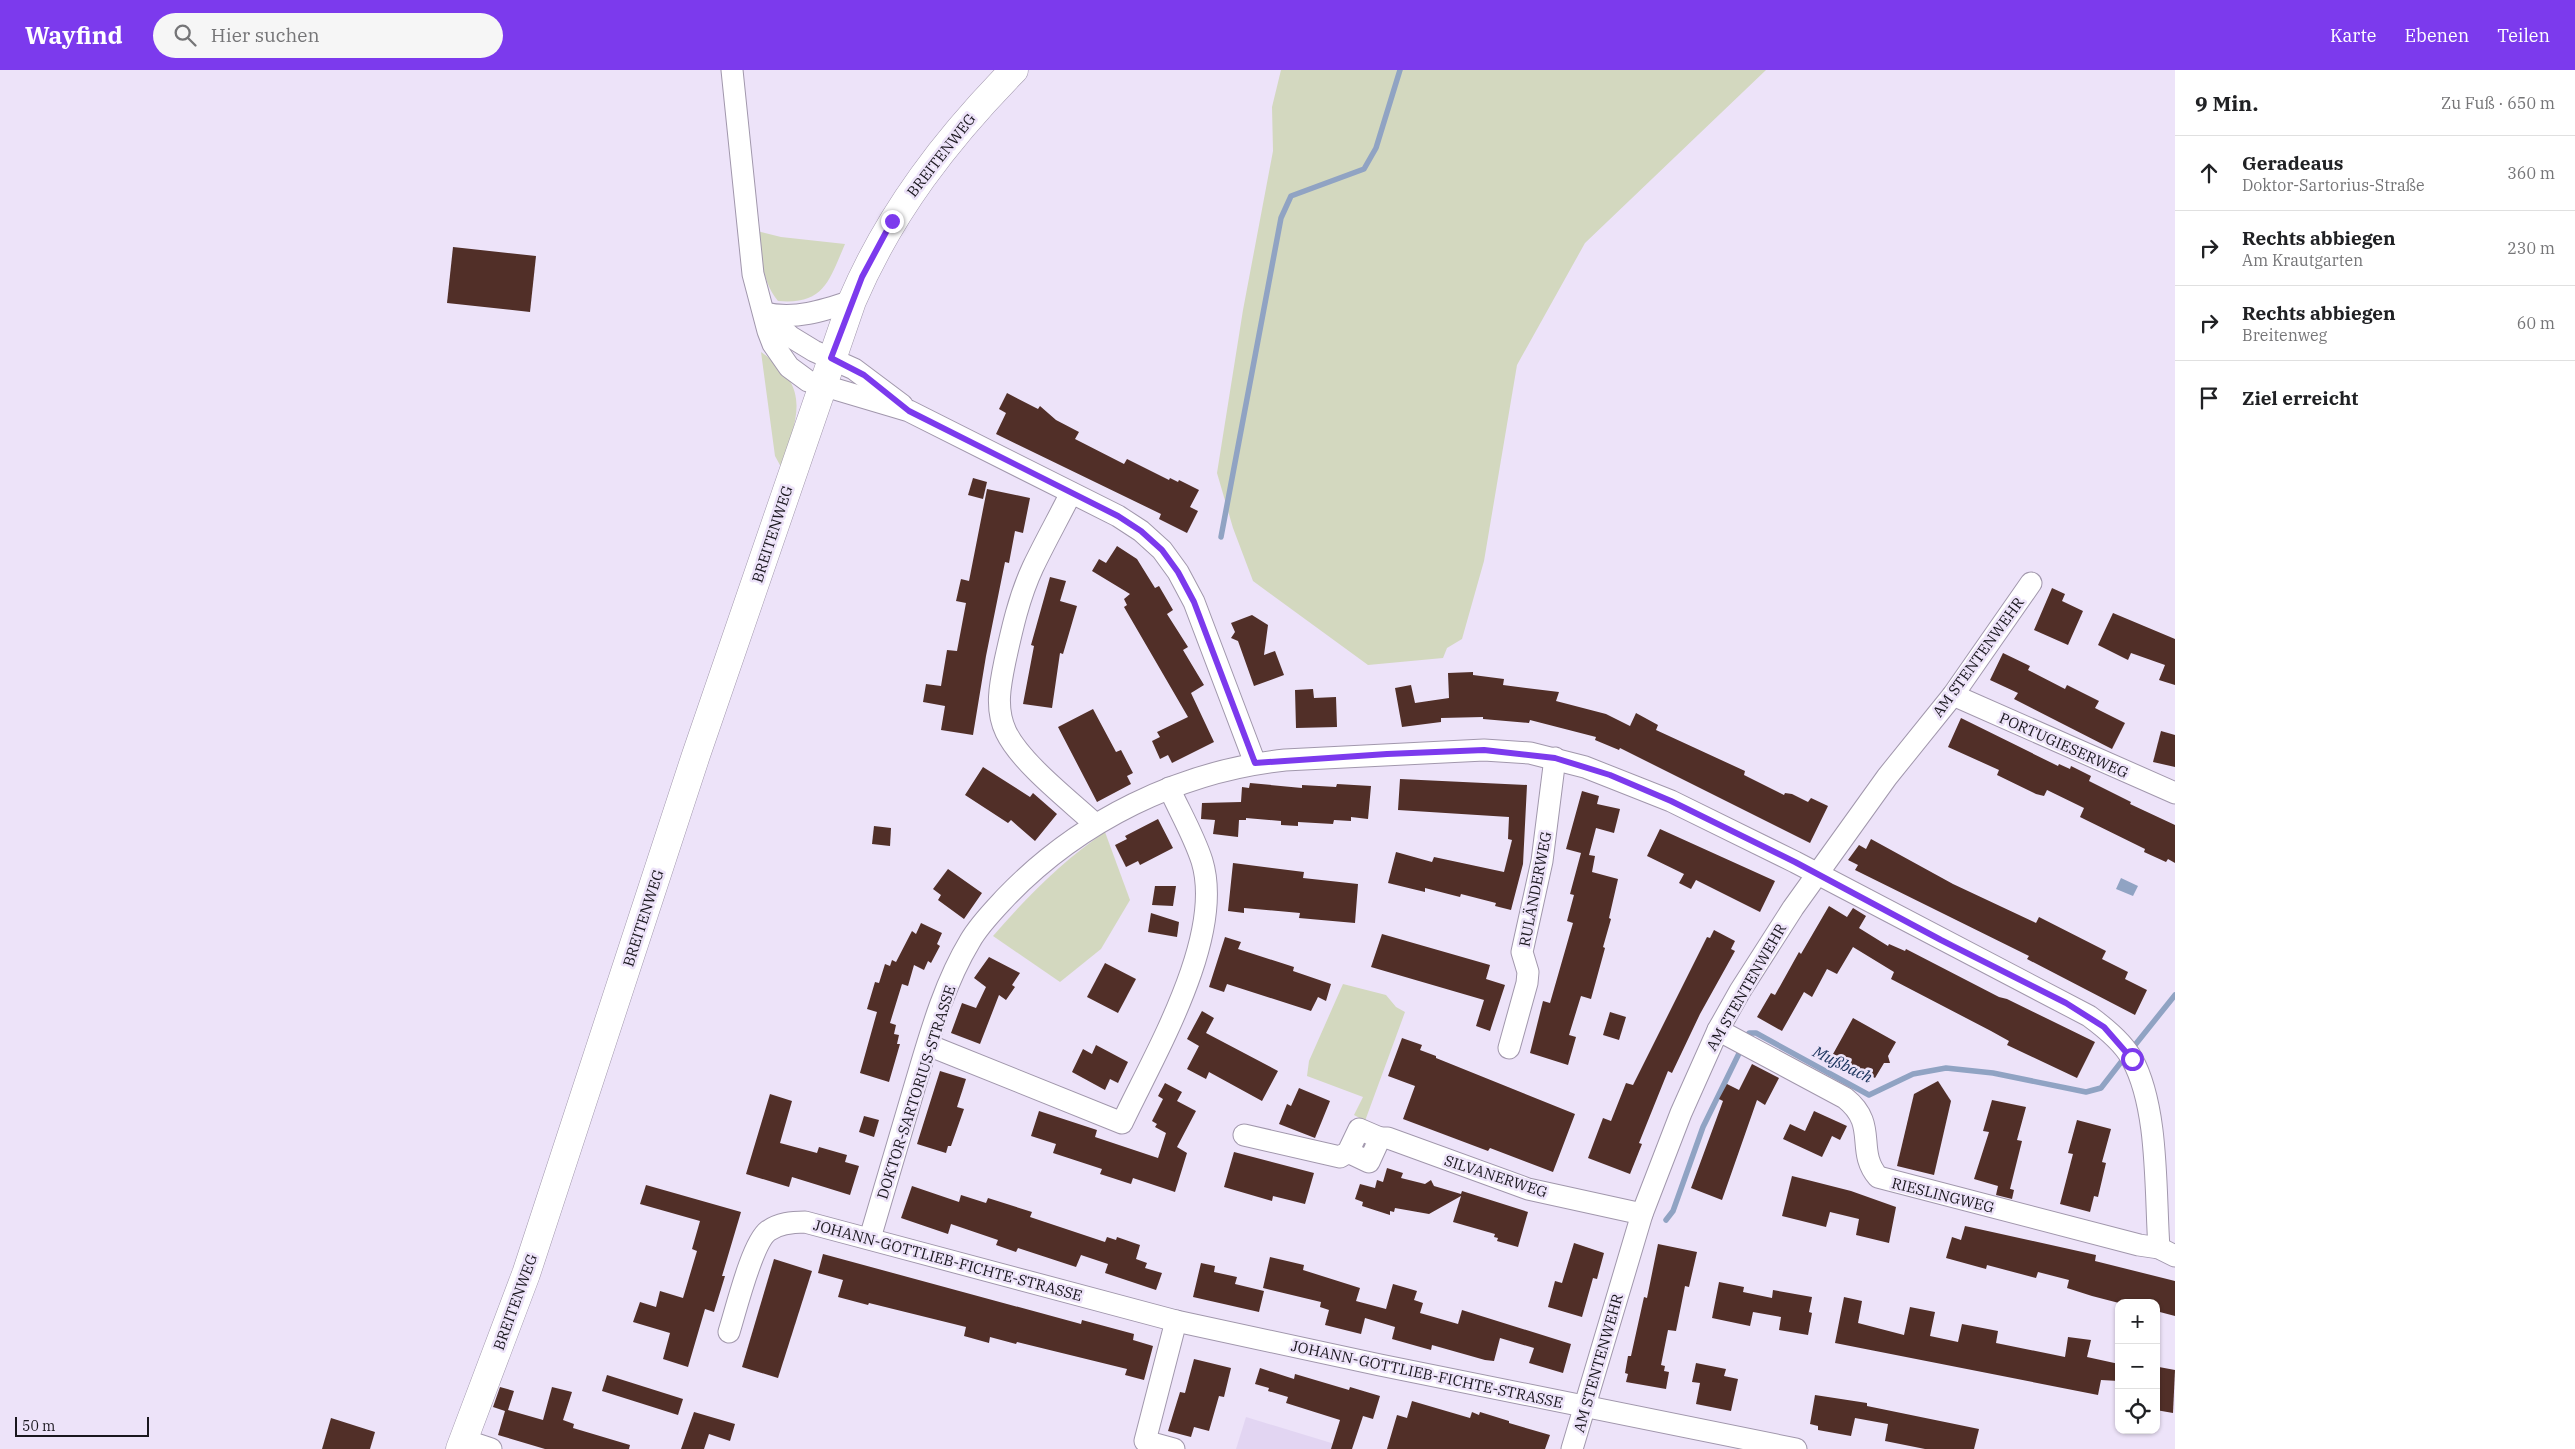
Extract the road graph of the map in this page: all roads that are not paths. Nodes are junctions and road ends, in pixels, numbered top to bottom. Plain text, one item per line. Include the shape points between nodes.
1 (732, 70) edge
2 (1014, 70) edge
3 (852, 301) junction
4 (764, 313) junction
5 (831, 358) junction
6 (821, 386) junction
7 (909, 411) junction
8 (1071, 493) junction
9 (2031, 584) dead end
10 (1953, 695) junction
11 (1555, 758) junction
12 (1255, 763) junction
13 (1169, 788) junction
14 (2175, 793) edge
15 (1095, 824) junction
16 (1817, 874) junction
17 (1718, 1030) junction
18 (928, 1044) junction
19 (1509, 1048) dead end
20 (1244, 1135) dead end
21 (1642, 1214) junction
22 (870, 1238) junction
23 (2167, 1252) edge
24 (1176, 1321) junction
25 (729, 1332) dead end
26 (1585, 1406) junction
27 (462, 1445) edge
28 (491, 1449) edge
29 (1174, 1449) edge
30 (1572, 1449) edge
31 (1796, 1449) edge

1 - 4 street via 746,223 755,283
2 - 3 main road, BREITENWEG via 955,134 921,178 883,236
3 - 4 street via 806,315
3 - 5 main road, BREITENWEG
4 - 5 street via 791,337
4 - 6 street via 773,344 785,362 797,374
5 - 6 main road, BREITENWEG
5 - 7 street via 864,375
6 - 7 street
6 - 27 main road, BREITENWEG via 526,1274
7 - 8 street
8 - 12 street via 1141,531 1162,550 1178,572 1194,602
8 - 15 street via 1022,595 999,701 1000,716 1018,749
9 - 10 street, AM STENTENWEHR
10 - 14 street, PORTUGIESERWEG
10 - 16 street, AM STENTENWEHR via 1887,777
11 - 12 street, DOKTOR-SARTORIUS-STRASSE via 1484,750 1368,754
11 - 16 street, DOKTOR-SARTORIUS-STRASSE via 1656,794
11 - 19 street, RULÄNDERWEG via 1542,861 1522,952 1528,972 1527,983
12 - 13 street, DOKTOR-SARTORIUS-STRASSE
13 - 15 street, DOKTOR-SARTORIUS-STRASSE
13 - 18 street via 1202,862 1205,884 1202,928 1182,997 1122,1123
15 - 18 street, DOKTOR-SARTORIUS-STRASSE via 1053,854 991,912 970,940 943,998
16 - 17 street, AM STENTENWEHR
16 - 23 street, DOKTOR-SARTORIUS-STRASSE via 2089,1016 2127,1051 2142,1079 2147,1102
17 - 21 street, AM STENTENWEHR via 1681,1113
17 - 23 street, RIESLINGWEG via 1855,1106 1863,1120 1870,1168 1878,1177
18 - 22 street, DOKTOR-SARTORIUS-STRASSE
20 - 21 street, SILVANERWEG via 1340,1157 1348,1152 1369,1162 1380,1138 1388,1138 1528,1189
21 - 26 street, AM STENTENWEHR
22 - 24 street, JOHANN-GOTTLIEB-FICHTE-STRASSE
22 - 25 street, JOHANN-GOTTLIEB-FICHTE-STRASSE via 805,1222 786,1224 767,1232 756,1249
24 - 26 street, JOHANN-GOTTLIEB-FICHTE-STRASSE
24 - 29 street via 1145,1441
26 - 30 street, AM STENTENWEHR
26 - 31 street, JOHANN-GOTTLIEB-FICHTE-STRASSE
27 - 28 street

